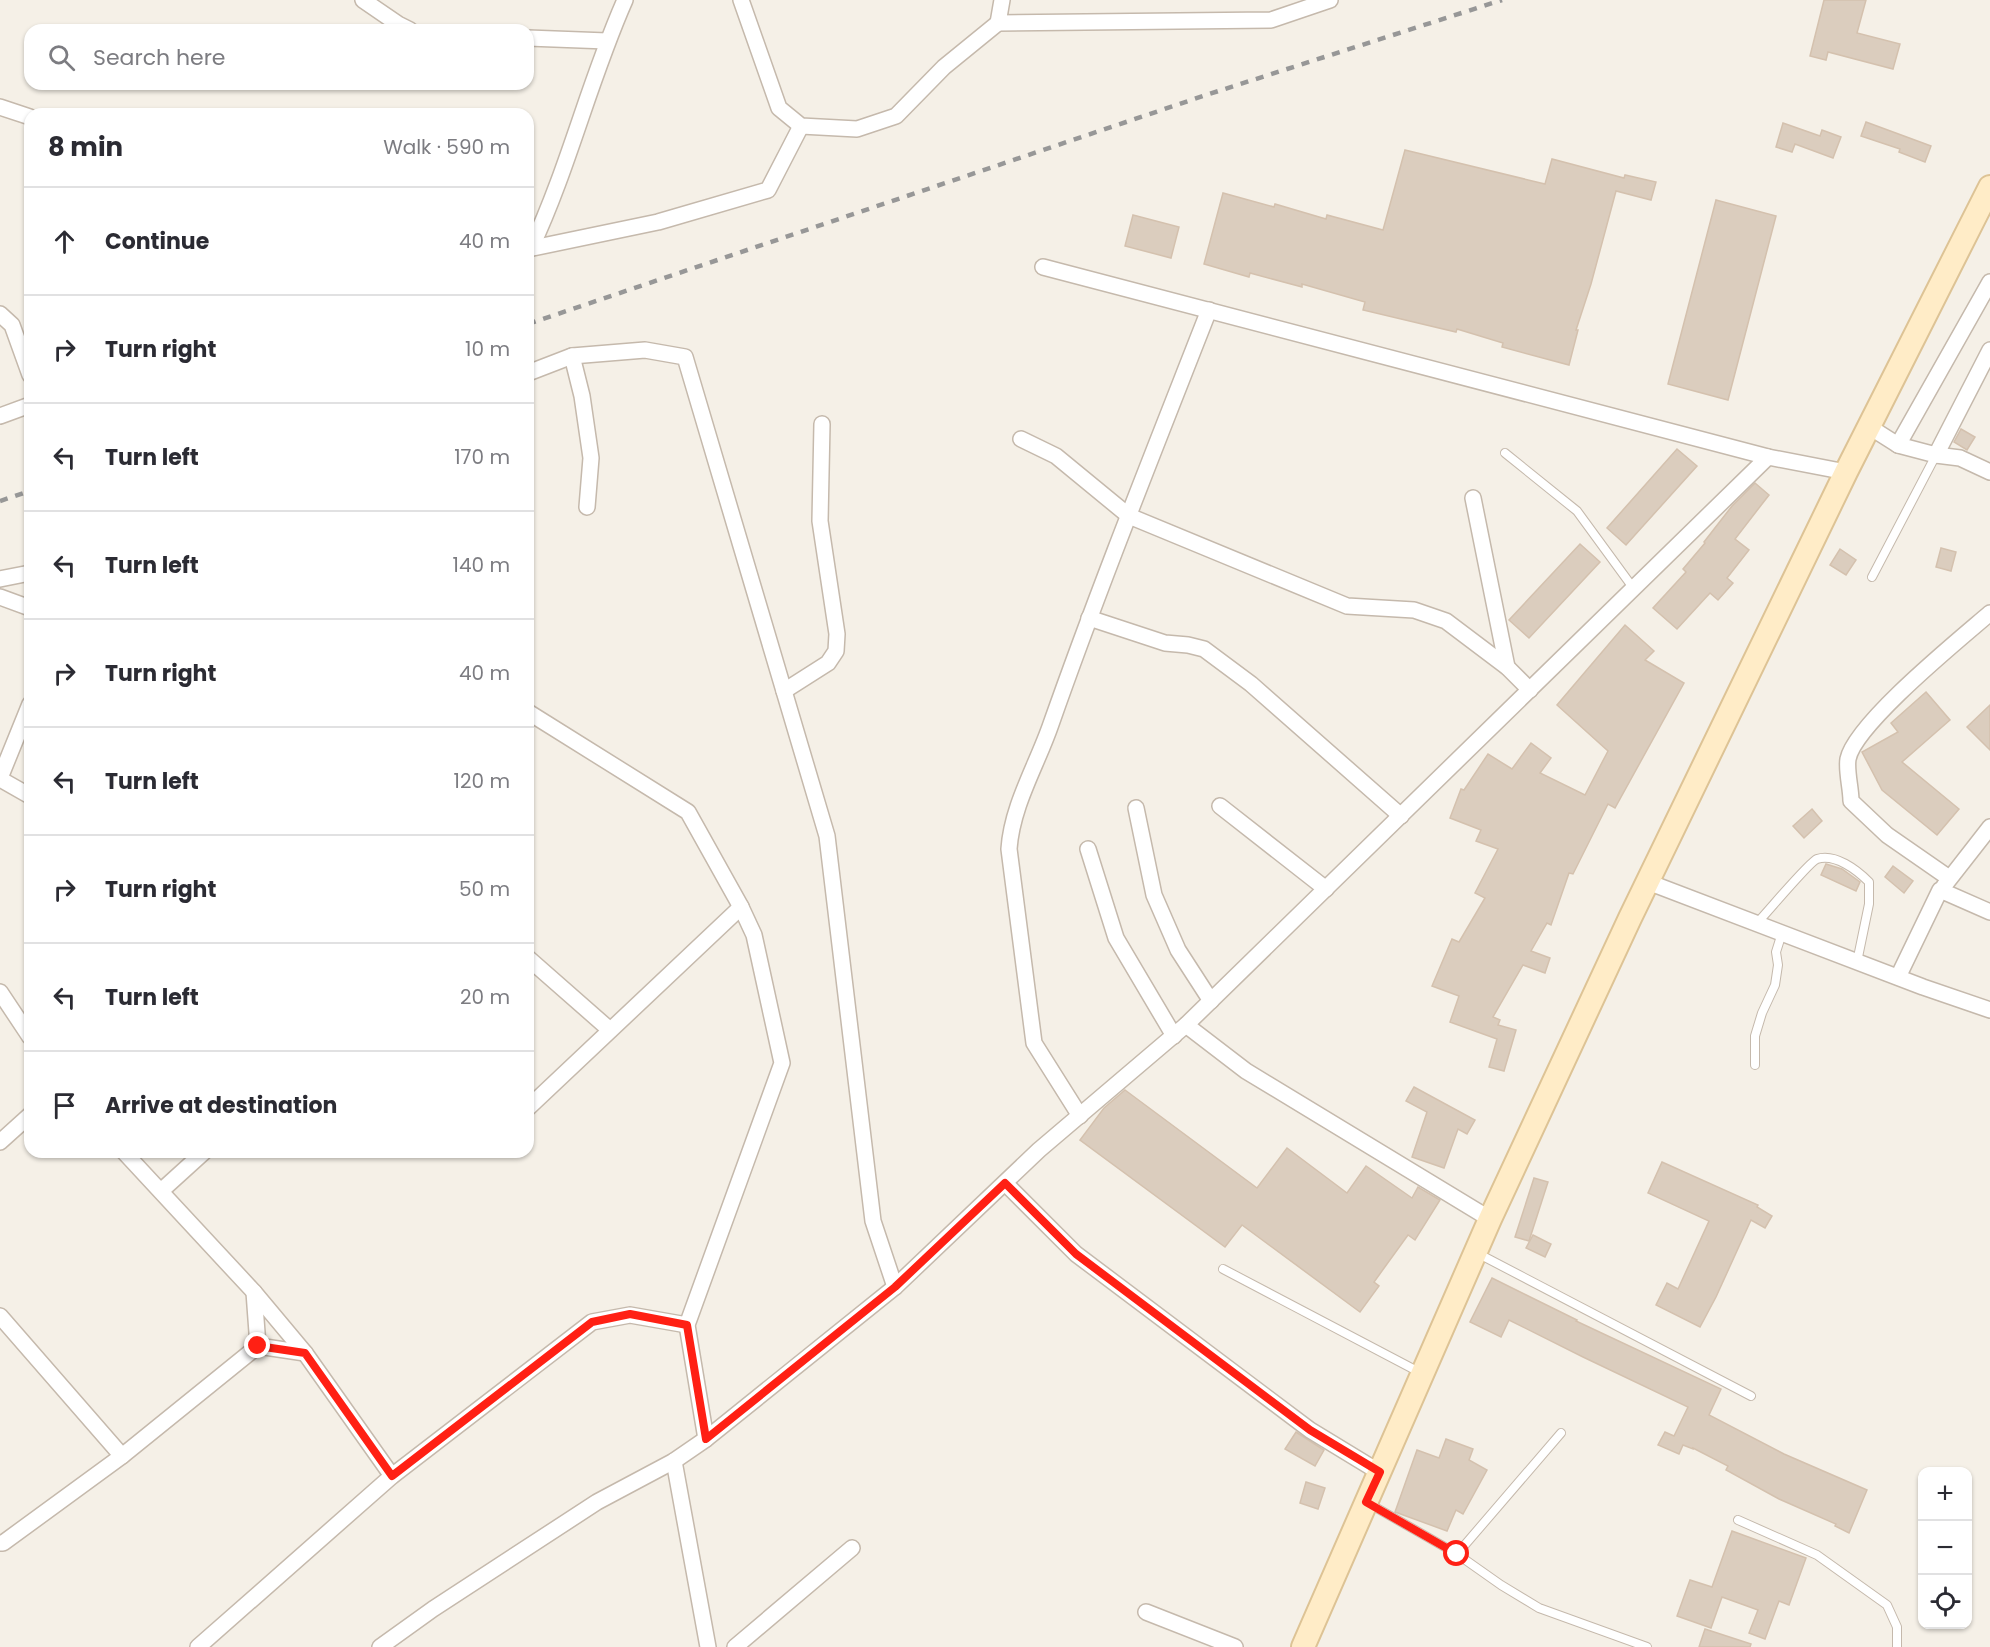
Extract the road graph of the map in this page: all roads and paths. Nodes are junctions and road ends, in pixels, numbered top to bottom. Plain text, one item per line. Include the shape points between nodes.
1 (363, 0) edge
2 (625, 0) edge
3 (741, 0) edge
4 (1002, 0) edge
5 (1330, 0) edge
6 (998, 23) junction
7 (398, 24) edge
8 (534, 38) edge
9 (607, 40) junction
10 (0, 107) edge
11 (24, 115) edge
12 (801, 126) junction
13 (1990, 187) edge
14 (534, 240) edge
15 (534, 247) edge
16 (1043, 267) dead end
17 (1990, 282) edge
18 (1209, 310) junction
19 (0, 314) edge
20 (1990, 350) edge
21 (572, 356) junction
22 (24, 358) edge
23 (534, 371) edge
24 (24, 407) edge
25 (0, 416) edge
26 (822, 424) dead end
27 (1868, 426) junction
28 (1021, 439) dead end
29 (1898, 445) junction
30 (1504, 453) dead end
31 (1936, 455) junction
32 (1768, 457) junction
33 (1846, 472) junction
34 (1990, 472) edge
35 (1473, 498) dead end
36 (587, 507) dead end
37 (1129, 516) junction
38 (24, 574) edge
39 (1872, 577) dead end
40 (0, 579) edge
41 (1634, 588) junction
42 (0, 597) edge
43 (24, 607) edge
44 (1990, 613) edge
45 (1089, 618) junction
46 (1507, 667) junction
47 (1530, 690) junction
48 (784, 691) junction
49 (534, 716) edge
50 (24, 719) edge
51 (0, 779) edge
52 (24, 793) edge
53 (1220, 806) dead end
54 (1136, 808) dead end
55 (1401, 816) junction
56 (1990, 827) edge
57 (1088, 849) dead end
58 (1648, 882) junction
59 (1945, 884) junction
60 (1326, 889) junction
61 (741, 907) junction
62 (1990, 912) edge
63 (1757, 924) junction
64 (1782, 933) junction
65 (1857, 962) junction
66 (534, 963) edge
67 (1898, 977) junction
68 (0, 992) edge
69 (1211, 1001) junction
70 (1990, 1010) edge
71 (1186, 1025) junction
72 (24, 1028) edge
73 (610, 1030) junction
74 (1174, 1036) junction
75 (1755, 1065) dead end
76 (534, 1102) edge
77 (1080, 1116) junction
78 (24, 1120) edge
79 (0, 1142) edge
80 (130, 1158) edge
81 (197, 1158) edge
82 (1005, 1183) junction
83 (161, 1191) junction
84 (1490, 1219) junction
85 (1476, 1252) junction
86 (1223, 1269) dead end
87 (895, 1287) junction
88 (254, 1292) junction
89 (0, 1316) edge
90 (687, 1325) junction
91 (258, 1346) junction
92 (305, 1353) junction
93 (1423, 1374) junction
94 (1750, 1396) dead end
95 (1561, 1433) dead end
96 (706, 1439) junction
97 (122, 1456) junction
98 (674, 1461) junction
99 (1380, 1472) junction
100 (392, 1476) junction
101 (1366, 1502) junction
102 (1738, 1520) dead end
103 (0, 1543) edge
104 (852, 1548) dead end
105 (1457, 1554) junction
106 (1146, 1612) dead end
107 (198, 1647) edge
108 (380, 1647) edge
109 (708, 1647) edge
110 (735, 1647) edge
111 (1235, 1647) edge
112 (1303, 1647) edge
113 (1647, 1647) edge
114 (1897, 1647) edge

1 - 7 street
2 - 9 street
3 - 12 street via 779,108
4 - 6 street
5 - 6 street via 1271,20
6 - 12 street via 944,67 896,116 857,129
8 - 9 street
9 - 14 street via 549,211
10 - 11 street
12 - 15 street via 768,190 658,222
13 - 27 main road
16 - 18 street
17 - 29 street
18 - 32 street
18 - 37 street
19 - 22 street via 12,325
20 - 31 street
21 - 23 street
21 - 36 street via 591,458
21 - 48 street via 645,350 685,357
24 - 25 street
26 - 48 street via 820,521 837,634 836,651 828,663
27 - 29 street
27 - 33 main road
28 - 37 street via 1056,456
29 - 31 street
30 - 41 lane via 1577,511
31 - 34 street via 1960,458
31 - 39 lane
32 - 33 street
32 - 41 street
33 - 58 main road
35 - 46 street
37 - 45 street
37 - 46 street via 1347,606 1414,609 1446,621
38 - 40 street
41 - 47 street
42 - 43 street
44 - 59 street via 1881,713 1859,736 1848,759 1851,801
45 - 55 street via 1165,643 1204,649 1251,684
45 - 77 street via 1014,817 1009,849 1034,1043
46 - 47 street
47 - 55 street
48 - 87 street via 827,836 873,1221
49 - 61 street via 688,812
50 - 51 street
51 - 52 street
53 - 60 street
54 - 69 street via 1154,895 1178,950
55 - 60 street
56 - 59 street
57 - 74 street via 1116,938
58 - 63 street
58 - 84 main road
59 - 62 street
59 - 67 street
60 - 69 street
61 - 73 street
61 - 90 street via 754,935 782,1063
63 - 64 street
63 - 65 lane via 1814,861 1832,858 1869,882 1869,904
64 - 65 street
64 - 75 lane via 1776,952 1775,985 1755,1036
65 - 67 street
66 - 73 street
67 - 70 street
68 - 72 street
69 - 71 street
71 - 74 street
71 - 84 street via 1246,1071
73 - 76 street
74 - 77 street
77 - 82 street
78 - 79 street
80 - 83 street
81 - 83 street
82 - 87 street
82 - 99 street via 1076,1254 1310,1430
83 - 88 street
84 - 85 main road
85 - 93 main road
85 - 94 lane
86 - 93 lane
87 - 96 street
88 - 91 street
88 - 92 street
89 - 97 street
90 - 96 street
90 - 100 street via 630,1314 592,1322
91 - 92 street
91 - 97 street
92 - 100 street
93 - 99 main road
95 - 105 lane
96 - 98 street
97 - 103 street
98 - 108 street via 597,1502
98 - 109 street
99 - 101 main road
100 - 107 street
101 - 105 lane
101 - 112 main road
102 - 114 lane via 1817,1555 1887,1605 1897,1627
104 - 110 street
105 - 113 lane via 1539,1608
106 - 111 street

